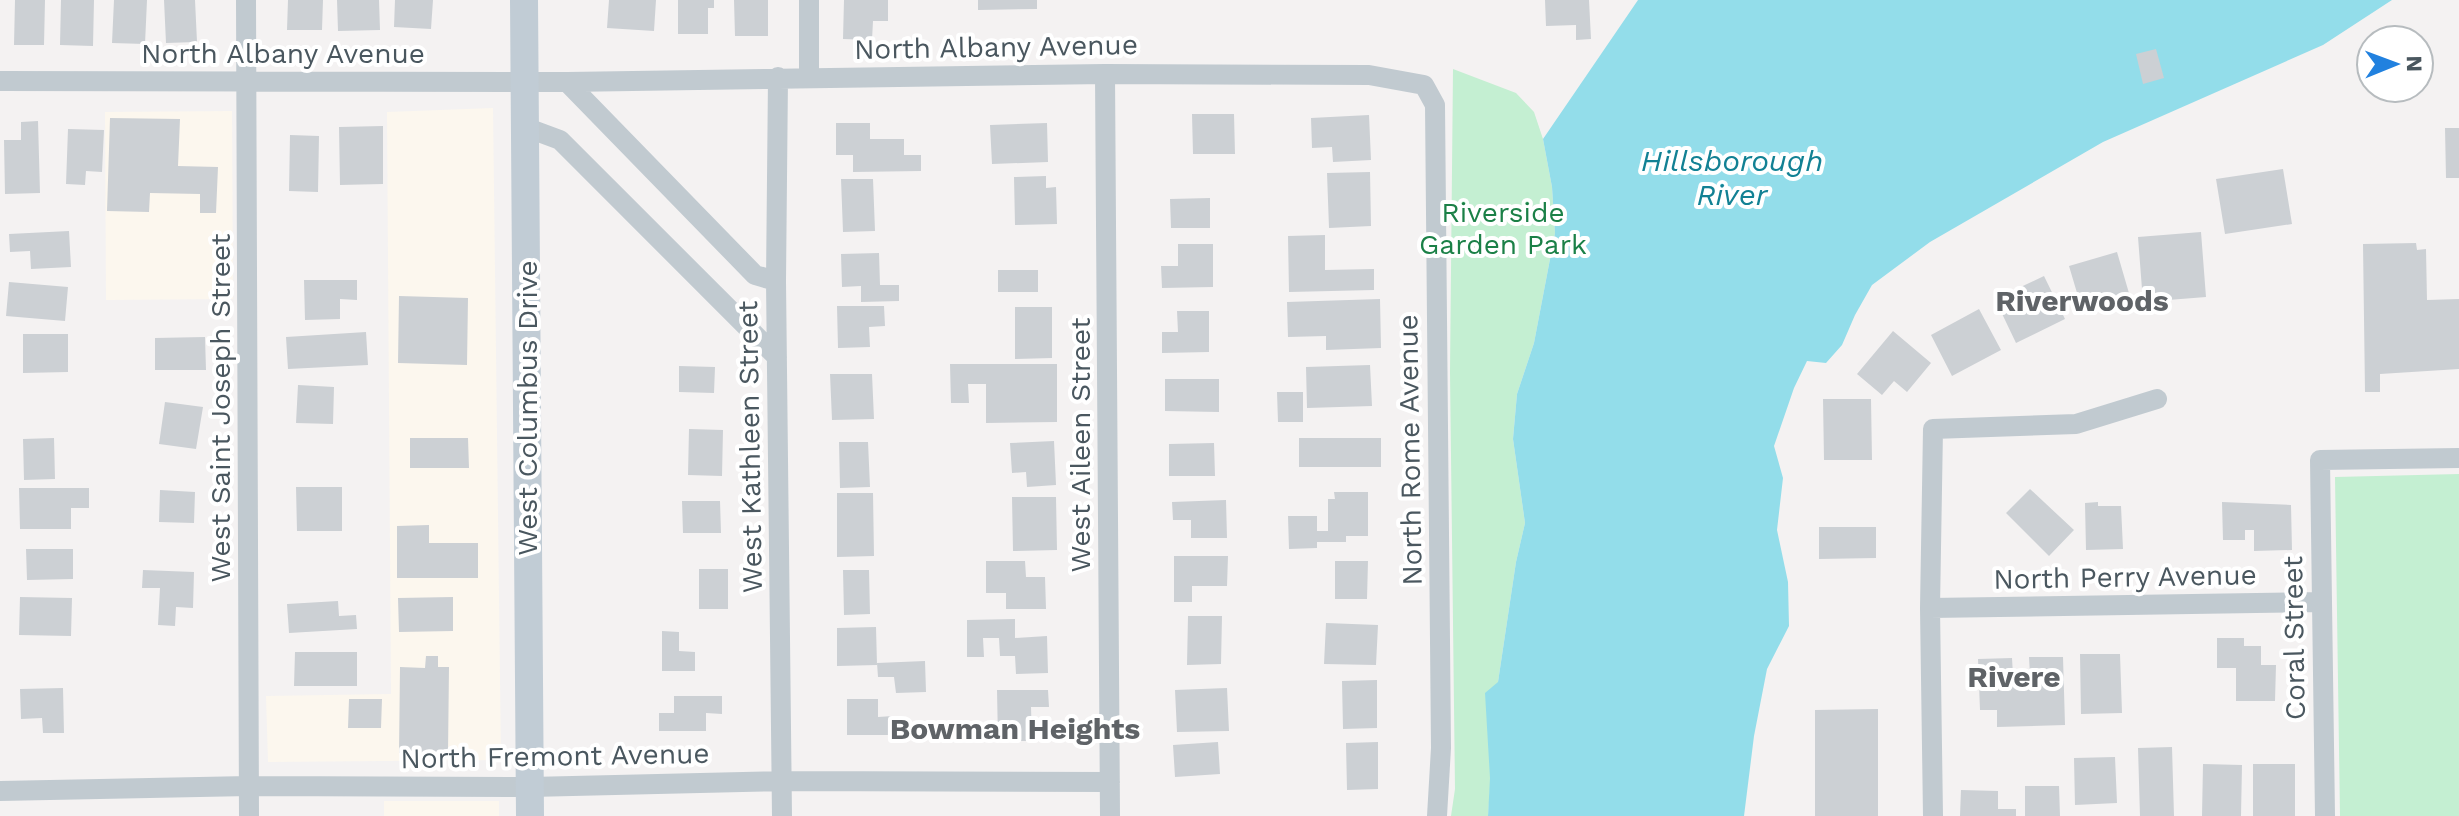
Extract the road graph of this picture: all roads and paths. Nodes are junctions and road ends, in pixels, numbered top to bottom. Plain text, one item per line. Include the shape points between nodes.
1 (246, 0) edge
2 (524, 0) edge
3 (809, 0) edge
4 (1105, 74) junction
5 (778, 77) junction
6 (809, 77) junction
7 (525, 80) junction
8 (0, 81) edge
9 (247, 82) junction
10 (567, 82) junction
11 (1424, 85) joint
12 (525, 127) junction
13 (776, 281) junction
14 (777, 357) junction
15 (2157, 399) dead end
16 (2459, 458) edge
17 (2320, 602) junction
18 (1930, 608) junction
19 (782, 781) junction
20 (1110, 782) junction
21 (249, 786) junction
22 (530, 787) junction
23 (0, 791) edge
24 (249, 816) edge
25 (530, 816) edge
26 (782, 816) edge
27 (1110, 816) edge
28 (1437, 816) edge
29 (1933, 816) edge
30 (2325, 816) edge

1 - 9 street, West Saint Joseph Street
2 - 7 main road, West Columbus Drive
3 - 6 street
4 - 6 street, North Albany Avenue
4 - 11 street, North Albany Avenue via 1369,75
4 - 20 street, West Aileen Street
5 - 6 street, North Albany Avenue
5 - 10 street, North Albany Avenue
5 - 13 street, West Kathleen Street
7 - 9 street, North Albany Avenue
7 - 10 street, North Albany Avenue
7 - 12 main road, West Columbus Drive
8 - 9 street, North Albany Avenue
9 - 21 street, West Saint Joseph Street
10 - 13 street via 755,275
11 - 28 street, North Rome Avenue via 1435,105 1441,748
12 - 14 street via 560,140
12 - 22 main road, West Columbus Drive
13 - 14 street, West Kathleen Street
14 - 19 street, West Kathleen Street
15 - 18 street via 2076,424 1933,429
16 - 17 street, Coral Street via 2320,460
17 - 18 street, North Perry Avenue
17 - 30 street, Coral Street
18 - 29 street
19 - 20 street, North Fremont Avenue
19 - 22 street, North Fremont Avenue
19 - 26 street, West Kathleen Street
20 - 27 street, West Aileen Street
21 - 22 street, North Fremont Avenue
21 - 23 street, North Fremont Avenue
21 - 24 street, West Saint Joseph Street
22 - 25 main road, West Columbus Drive

